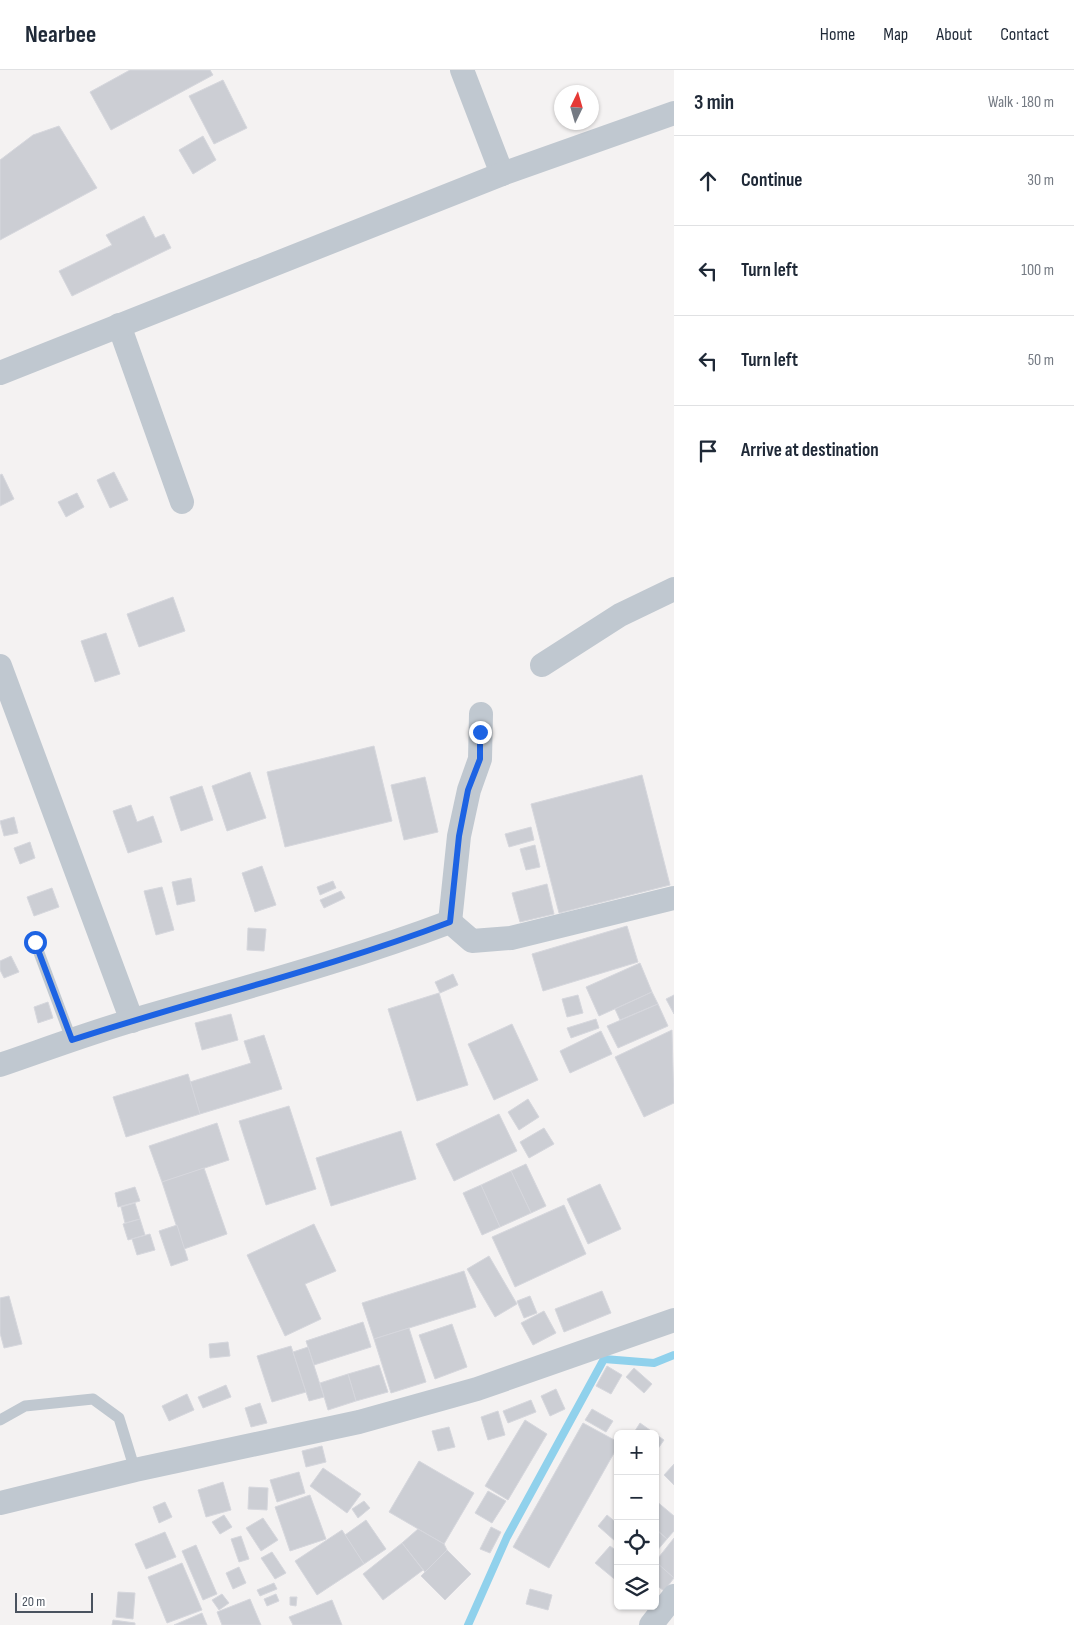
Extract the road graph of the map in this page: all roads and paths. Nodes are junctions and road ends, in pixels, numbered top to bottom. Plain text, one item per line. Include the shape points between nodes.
1 (462, 70) edge
2 (674, 113) edge
3 (502, 174) junction
4 (119, 325) junction
5 (0, 373) edge
6 (182, 502) dead end
7 (674, 590) edge
8 (542, 665) dead end
9 (0, 666) edge
10 (481, 714) dead end
11 (674, 898) edge
12 (450, 922) junction
13 (35, 942) dead end
14 (132, 1020) junction
15 (72, 1040) junction
16 (0, 1065) edge
17 (674, 1320) edge
18 (0, 1420) edge
19 (135, 1470) junction
20 (0, 1503) edge
21 (674, 1596) edge
22 (651, 1625) edge

1 - 3 street
2 - 3 street
3 - 4 street
4 - 5 street
4 - 6 street
7 - 8 street via 620,615
9 - 14 street
10 - 12 street via 480,759 468,790 459,836
11 - 12 street via 511,938 472,942
12 - 14 street via 288,977
13 - 15 lane
14 - 15 street
15 - 16 street
17 - 19 street via 477,1389 359,1422
18 - 19 lane via 25,1406 93,1399 119,1418
19 - 20 street
21 - 22 street

